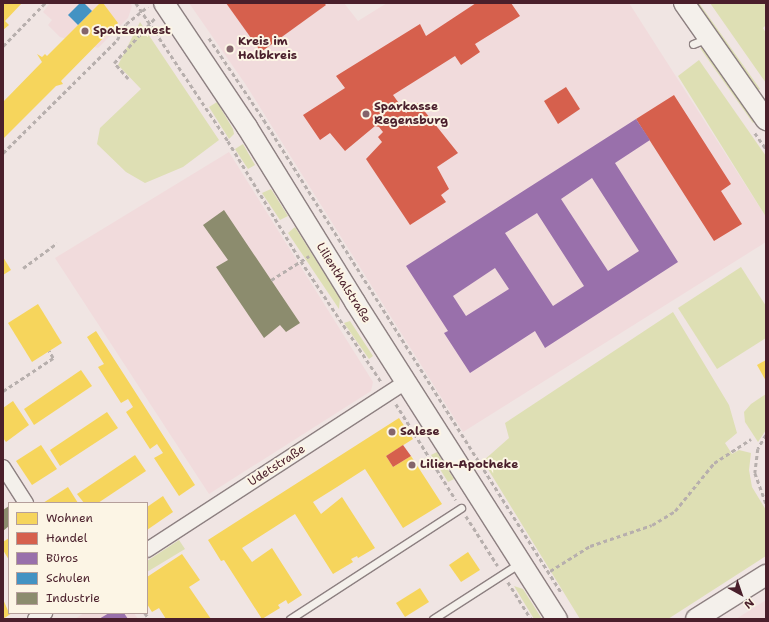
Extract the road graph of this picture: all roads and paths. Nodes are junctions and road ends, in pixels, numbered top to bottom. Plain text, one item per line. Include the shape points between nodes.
1 (45, 3) edge
2 (136, 3) edge
3 (684, 3) edge
4 (161, 5) edge
5 (142, 11) junction
6 (150, 22) junction
7 (207, 34) dead end
8 (3, 46) edge
9 (128, 79) dead end
10 (766, 120) edge
11 (3, 153) edge
12 (57, 243) dead end
13 (321, 249) junction
14 (301, 261) junction
15 (23, 268) dead end
16 (271, 280) dead end
17 (49, 351) dead end
18 (406, 382) junction
19 (3, 391) edge
20 (389, 394) junction
21 (766, 435) edge
22 (751, 439) dead end
23 (3, 467) edge
24 (25, 502) edge
25 (766, 503) edge
26 (461, 508) junction
27 (148, 549) edge
28 (522, 562) junction
29 (503, 574) junction
30 (542, 576) junction
31 (766, 576) edge
32 (565, 599) dead end
33 (290, 619) edge
34 (433, 619) edge
35 (531, 619) edge
36 (557, 619) edge
37 (696, 619) edge

1 - 8 path
2 - 5 path
3 - 10 street via 700,41
4 - 5 path
4 - 6 path
4 - 13 street, Lilienthalstraße via 248,127
5 - 6 path
5 - 11 path via 126,24 117,40
6 - 9 path via 114,63
6 - 14 path via 228,141
7 - 30 path via 264,120
12 - 15 path
13 - 14 path
13 - 18 street, Lilienthalstraße
14 - 16 path
14 - 20 path
17 - 19 path via 53,358
18 - 20 street, Udetstraße
18 - 28 street, Lilienthalstraße
20 - 26 path
20 - 27 street, Udetstraße
21 - 25 path via 758,450 754,473
22 - 30 path via 714,463 675,511 652,525 590,546
23 - 24 street
26 - 29 path
26 - 33 lane
28 - 29 lane
28 - 30 street, Lilienthalstraße
29 - 34 lane
29 - 35 path
30 - 32 path
30 - 36 street, Lilienthalstraße
31 - 37 street

